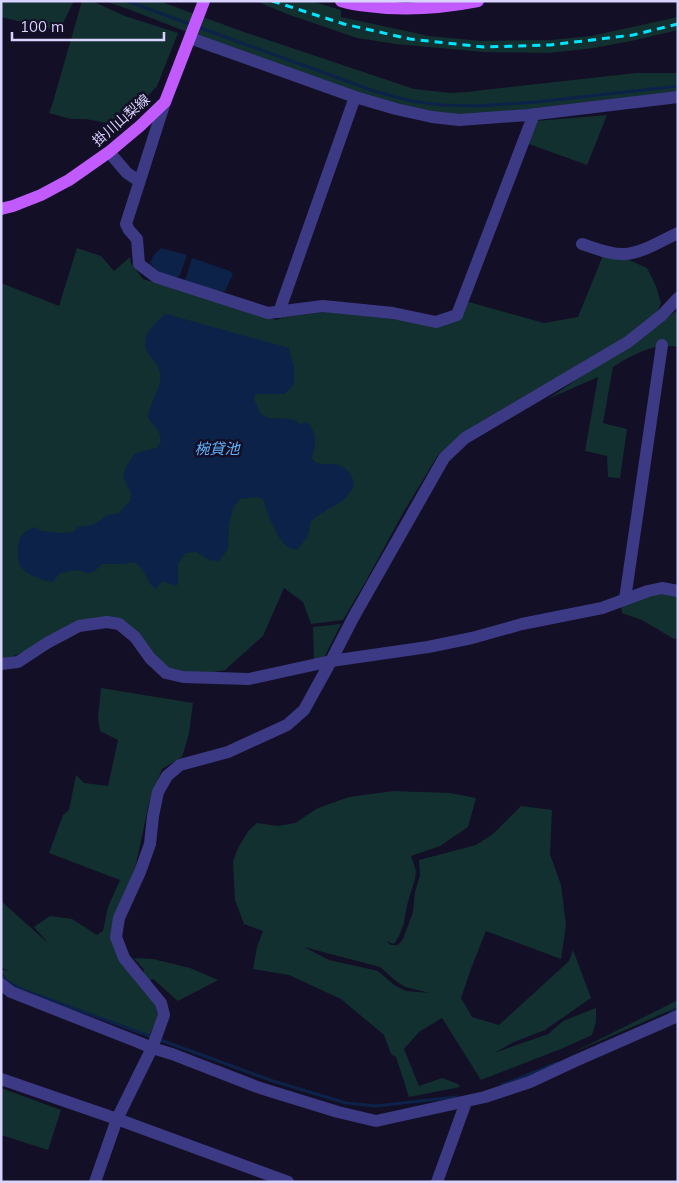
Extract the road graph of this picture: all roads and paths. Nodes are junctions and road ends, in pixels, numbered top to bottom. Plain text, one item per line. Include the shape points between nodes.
1 (341, 1) edge
2 (478, 1) edge
3 (202, 7) edge
4 (191, 36) junction
5 (356, 96) junction
6 (678, 97) edge
7 (165, 102) junction
8 (534, 114) junction
9 (109, 152) junction
10 (139, 182) junction
11 (1, 209) edge
12 (678, 233) edge
13 (582, 244) dead end
14 (678, 298) edge
15 (279, 312) junction
16 (662, 345) dead end
17 (678, 591) edge
18 (625, 599) junction
19 (331, 661) junction
20 (1, 664) edge
21 (1, 984) edge
22 (678, 1016) edge
23 (152, 1048) junction
24 (1, 1079) edge
25 (466, 1102) junction
26 (117, 1119) junction
27 (95, 1182) edge
28 (288, 1182) edge
29 (437, 1182) edge

1 - 2 main road via 387,8 456,6
3 - 4 main road, 掛川山梨線
4 - 5 street
4 - 7 main road, 掛川山梨線
5 - 8 street via 396,109 459,120
5 - 15 street
6 - 8 street
7 - 9 main road, 掛川山梨線
7 - 10 street
8 - 15 street via 458,315 436,322 393,312 323,306
9 - 10 street
9 - 11 main road, 掛川山梨線 via 56,188
10 - 15 street via 126,224 136,239 140,264 156,277 268,313
12 - 13 street via 636,252 623,254
14 - 19 street via 628,342 465,438 444,458
16 - 18 street
17 - 18 street via 662,588
18 - 19 street via 602,608 472,638
19 - 20 street via 249,679 183,677 166,673 135,637 119,624 107,622 79,626 18,662
19 - 23 street via 304,710 287,725 228,752 180,765 167,776 158,792 150,844 119,918 116,937 124,958 162,1004 164,1015
21 - 23 street via 11,992
22 - 25 street via 530,1082
23 - 25 street via 260,1088 376,1121
23 - 26 street
24 - 26 street
25 - 29 street
26 - 27 street
26 - 28 street

